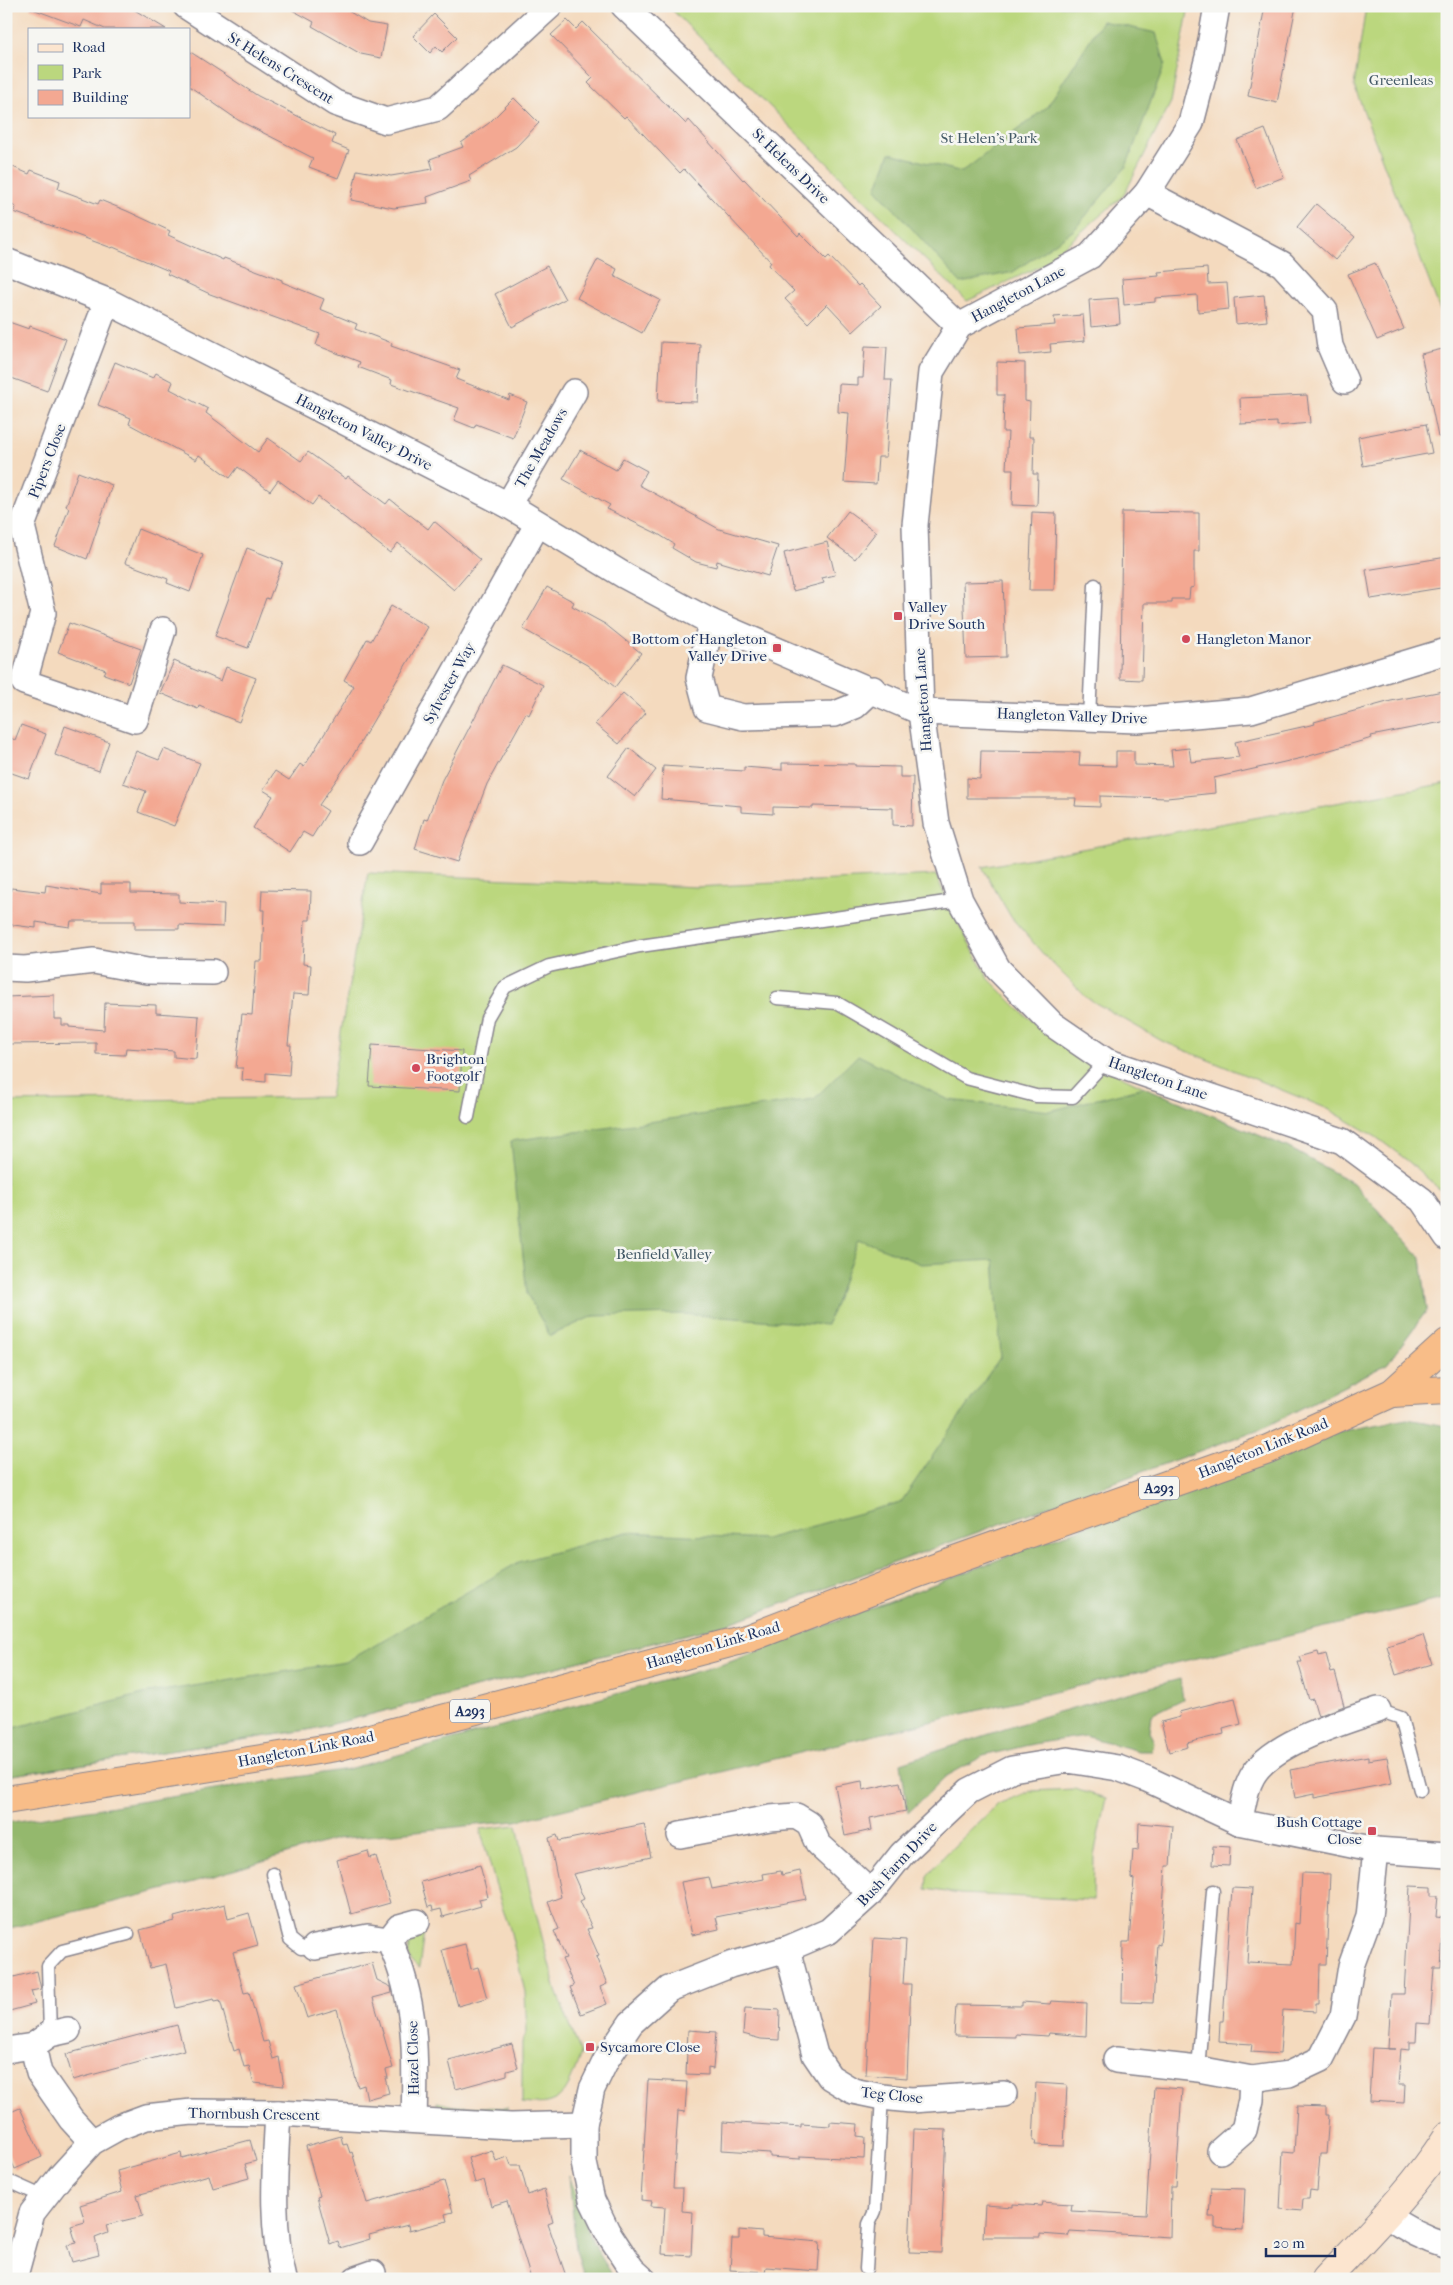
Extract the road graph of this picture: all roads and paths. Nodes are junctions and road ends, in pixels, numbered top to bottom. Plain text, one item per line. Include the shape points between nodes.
1 (186, 6) edge
2 (550, 6) edge
3 (624, 6) edge
4 (1217, 6) edge
5 (1147, 193) junction
6 (6, 261) edge
7 (107, 301) junction
8 (958, 326) junction
9 (1345, 381) dead end
10 (574, 392) dead end
11 (508, 505) junction
12 (537, 525) junction
13 (1094, 585) dead end
14 (711, 622) junction
15 (164, 630) dead end
16 (1447, 651) edge
17 (873, 689) junction
18 (921, 712) junction
19 (1089, 718) junction
20 (360, 842) dead end
21 (960, 900) junction
22 (6, 968) edge
23 (213, 972) dead end
24 (777, 998) dead end
25 (1106, 1061) junction
26 (468, 1117) dead end
27 (1447, 1237) edge
28 (1447, 1342) edge
29 (1447, 1349) edge
30 (1447, 1390) edge
31 (1392, 1393) junction
32 (1378, 1710) joint
33 (1420, 1790) dead end
34 (6, 1800) edge
35 (1239, 1822) junction
36 (680, 1835) dead end
37 (1376, 1850) junction
38 (1447, 1855) edge
39 (273, 1874) dead end
40 (1213, 1891) dead end
41 (871, 1893) junction
42 (417, 1922) dead end
43 (128, 1934) dead end
44 (389, 1940) junction
45 (315, 1947) joint
46 (787, 1949) junction
47 (50, 2037) junction
48 (6, 2050) edge
49 (1116, 2060) dead end
50 (1198, 2070) junction
51 (1252, 2079) junction
52 (1004, 2094) dead end
53 (882, 2098) junction
54 (278, 2113) junction
55 (414, 2120) junction
56 (584, 2124) junction
57 (1447, 2137) edge
58 (92, 2142) junction
59 (1220, 2151) dead end
60 (6, 2184) edge
61 (44, 2197) junction
62 (1386, 2215) junction
63 (1447, 2246) edge
64 (866, 2269) dead end
65 (14, 2279) edge
66 (284, 2279) edge
67 (643, 2279) edge
68 (1326, 2279) edge

1 - 2 street, St Helens Crescent via 335,102 386,121 438,108
3 - 8 street, St Helens Drive
4 - 5 street, Hangleton Lane via 1191,123
5 - 8 street, Hangleton Lane via 1090,256
5 - 9 street via 1282,264 1324,311 1330,346
6 - 7 street, Hangleton Valley Drive
7 - 11 street, Hangleton Valley Drive
7 - 15 street, Pipers Close via 22,526 43,613 24,682 135,720
8 - 18 street, Hangleton Lane via 931,372 915,525
10 - 11 street, The Meadows
11 - 12 street, Hangleton Valley Drive
12 - 14 street, Hangleton Valley Drive
12 - 20 street, Sylvester Way
13 - 19 lane
14 - 17 street, Hangleton Valley Drive
14 - 17 street via 699,678 707,708 743,717 835,714 855,706
16 - 19 street, Hangleton Valley Drive via 1250,710 1137,720
17 - 18 street, Hangleton Valley Drive
18 - 19 street, Hangleton Valley Drive
18 - 21 street, Hangleton Lane via 936,823
21 - 25 street, Hangleton Lane via 998,969 1052,1024
21 - 26 lane via 640,946 549,966 505,987 487,1018
22 - 23 street via 25,969 94,961 147,971
24 - 25 lane via 837,1003 966,1078 1036,1096 1073,1097
25 - 27 street, Hangleton Lane via 1342,1141 1422,1200
28 - 29 highway
28 - 31 highway, Hangleton Link Road / A293
30 - 31 highway, Hangleton Link Road / A293
31 - 34 highway, Hangleton Link Road / A293 via 1268,1449 921,1572 749,1638 336,1747
32 - 33 lane via 1401,1718
32 - 35 street via 1302,1737 1269,1758 1250,1779
35 - 37 street, Bush Farm Drive
35 - 41 street, Bush Farm Drive via 1118,1768 1068,1760 1012,1769 969,1791 902,1854
36 - 41 street via 796,1816 809,1824 818,1844
37 - 38 street, Bush Farm Drive
37 - 51 street via 1370,1916 1351,1966 1343,2016 1321,2059 1289,2074
39 - 45 lane via 290,1939 301,1948
40 - 50 lane
41 - 46 street, Bush Farm Drive via 829,1931
42 - 44 street via 399,1928
43 - 47 lane via 62,1951 48,1966
44 - 45 street via 368,1937
44 - 55 street, Hazel Close via 412,2013 416,2056
46 - 53 street, Teg Close via 815,2055 830,2077 853,2091
46 - 56 street, Bush Farm Drive via 669,1989 631,2023 606,2060 592,2090
47 - 48 street
47 - 58 street via 39,2073 70,2119
49 - 50 street
50 - 51 street
51 - 59 street via 1244,2130
52 - 53 street, Teg Close via 911,2100
53 - 64 lane via 875,2211 869,2224
54 - 55 street, Thornbush Crescent
54 - 58 street, Thornbush Crescent via 192,2112 146,2117
54 - 66 street via 273,2212
55 - 56 street, Thornbush Crescent via 528,2126
56 - 67 street, Bush Farm Drive via 584,2163 592,2200 632,2269
57 - 62 street
58 - 61 street, Thornbush Crescent
60 - 61 lane via 13,2183
61 - 65 street, Thornbush Crescent via 32,2213
62 - 63 street via 1406,2230
62 - 68 street

